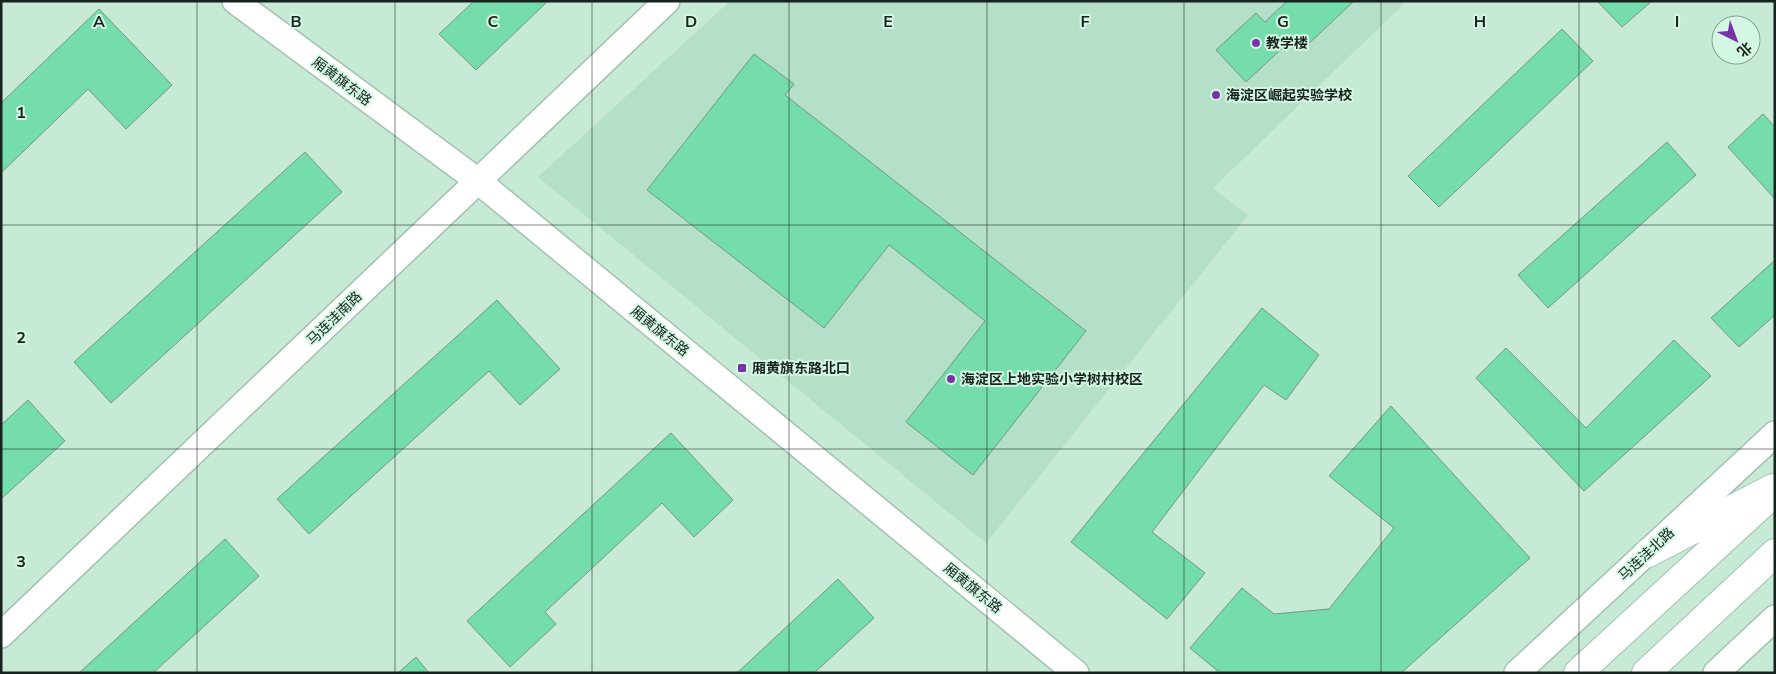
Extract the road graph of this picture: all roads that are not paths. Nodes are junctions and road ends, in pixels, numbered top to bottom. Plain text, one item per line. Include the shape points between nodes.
1 (235, 1) edge
2 (667, 1) edge
3 (478, 181) junction
4 (1775, 434) edge
5 (1775, 487) edge
6 (1775, 492) edge
7 (1648, 553) junction
8 (1775, 553) edge
9 (1775, 618) edge
10 (1, 635) edge
11 (1076, 673) edge
12 (1517, 673) edge
13 (1578, 673) edge
14 (1646, 673) edge
15 (1716, 673) edge

1 - 3 street, 厢黄旗东路
2 - 3 street, 马连洼南路
3 - 10 street, 马连洼南路
3 - 11 street, 厢黄旗东路
4 - 7 street, 马连洼北路
5 - 7 main road
6 - 13 main road
7 - 12 street, 马连洼北路
8 - 14 main road
9 - 15 street

